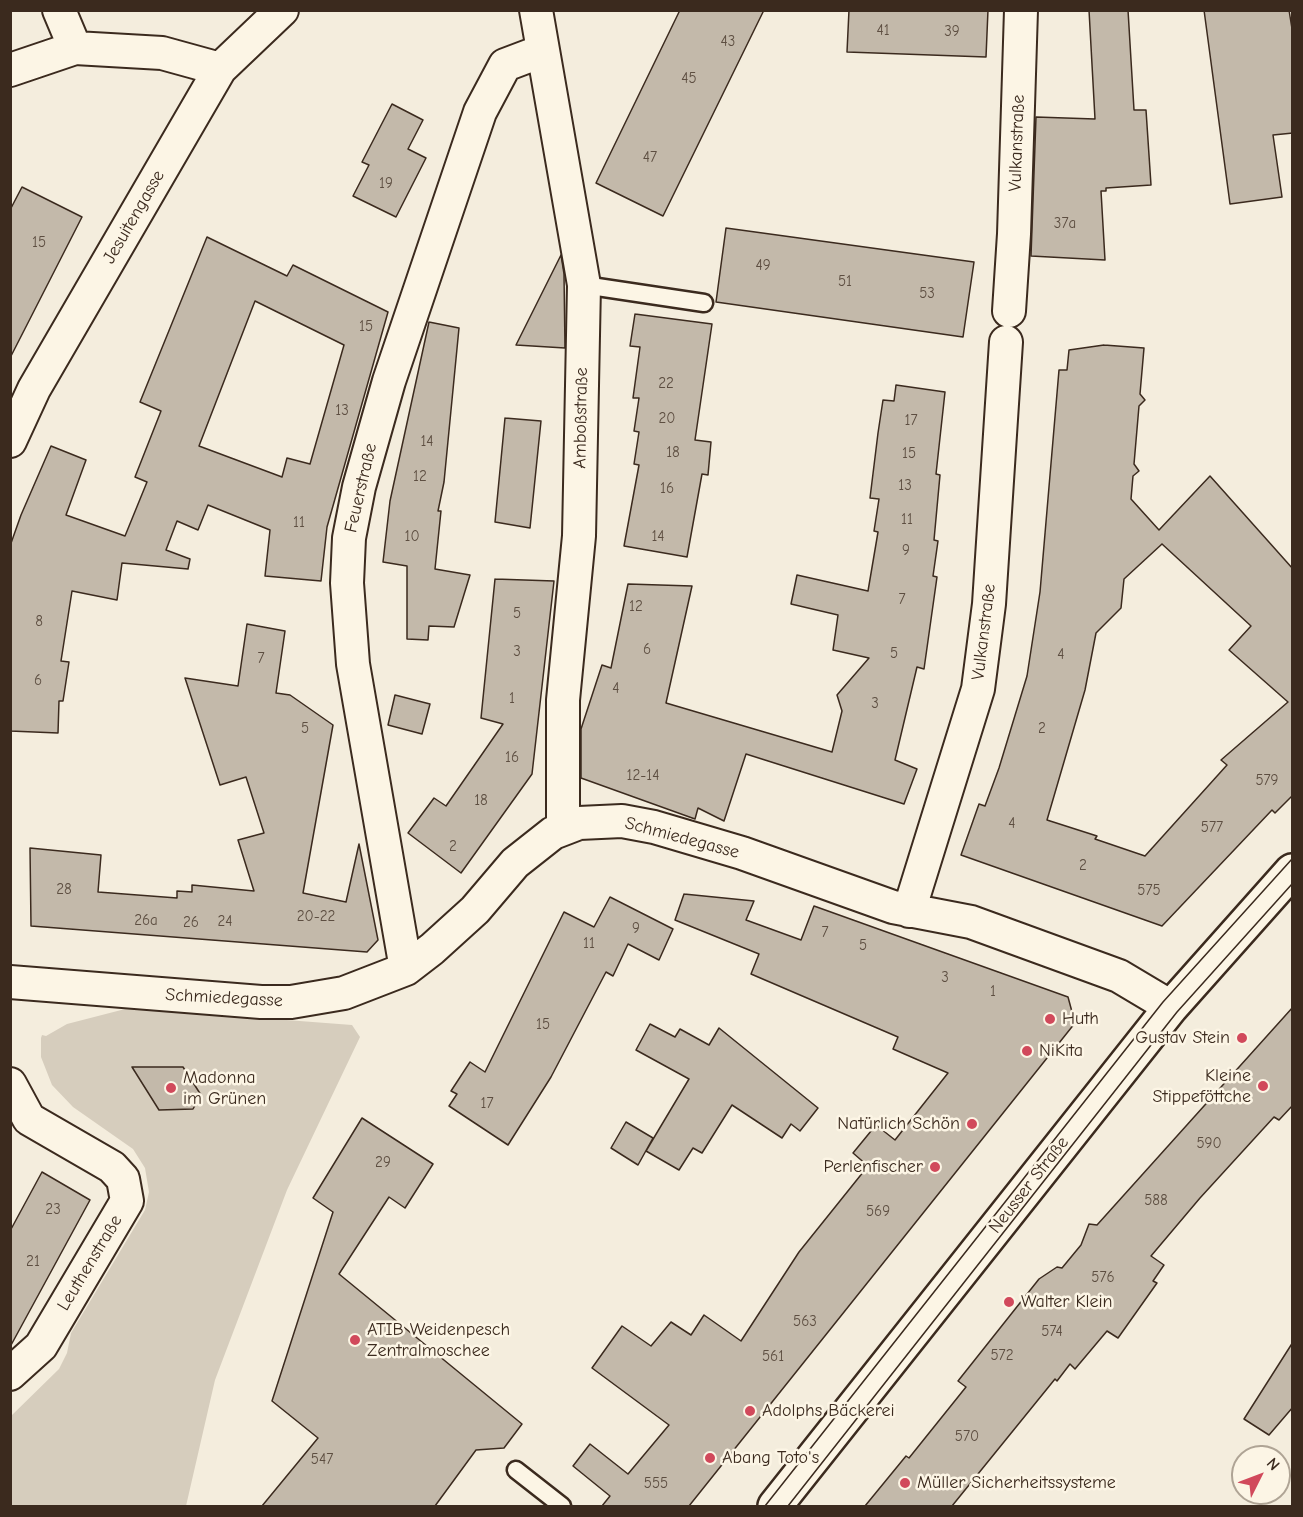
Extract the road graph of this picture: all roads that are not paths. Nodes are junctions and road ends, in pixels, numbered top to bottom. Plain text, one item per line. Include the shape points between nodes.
1 (59, 10) edge
2 (282, 10) edge
3 (536, 10) edge
4 (1021, 10) edge
5 (75, 48) junction
6 (542, 51) junction
7 (220, 69) junction
8 (10, 70) edge
9 (584, 285) junction
10 (704, 303) dead end
11 (1009, 311) dead end
12 (1006, 342) dead end
13 (10, 441) edge
14 (563, 828) junction
15 (1293, 871) edge
16 (909, 911) junction
17 (406, 969) junction
18 (10, 982) edge
19 (1171, 1006) junction
20 (10, 1084) edge
21 (10, 1374) edge
22 (516, 1470) dead end
23 (562, 1506) edge
24 (776, 1506) edge

1 - 5 street
2 - 7 street, Jesuitengasse
3 - 6 street, Amboßstraße
4 - 11 street, Vulkanstraße
5 - 7 street via 162,53
5 - 8 street
6 - 9 street, Amboßstraße
6 - 17 street, Feuerstraße via 505,65 480,112 389,381 349,538 346,583 351,644
7 - 13 street, Jesuitengasse via 34,389
9 - 10 lane
9 - 14 street, Amboßstraße via 579,536 563,700
12 - 16 street, Vulkanstraße via 989,604 978,689
14 - 16 street, Schmiedegasse via 622,820 654,826
14 - 17 street, Schmiedegasse via 528,851 454,930
15 - 19 main road, Neusser Straße
16 - 19 street, Schmiedegasse via 971,922 1007,934 1119,976
17 - 18 street, Schmiedegasse via 344,993 291,1002
19 - 24 main road, Neusser Straße
20 - 21 street, Leuthenstraße via 29,1119 112,1167 123,1179 127,1201 40,1346
22 - 23 lane

